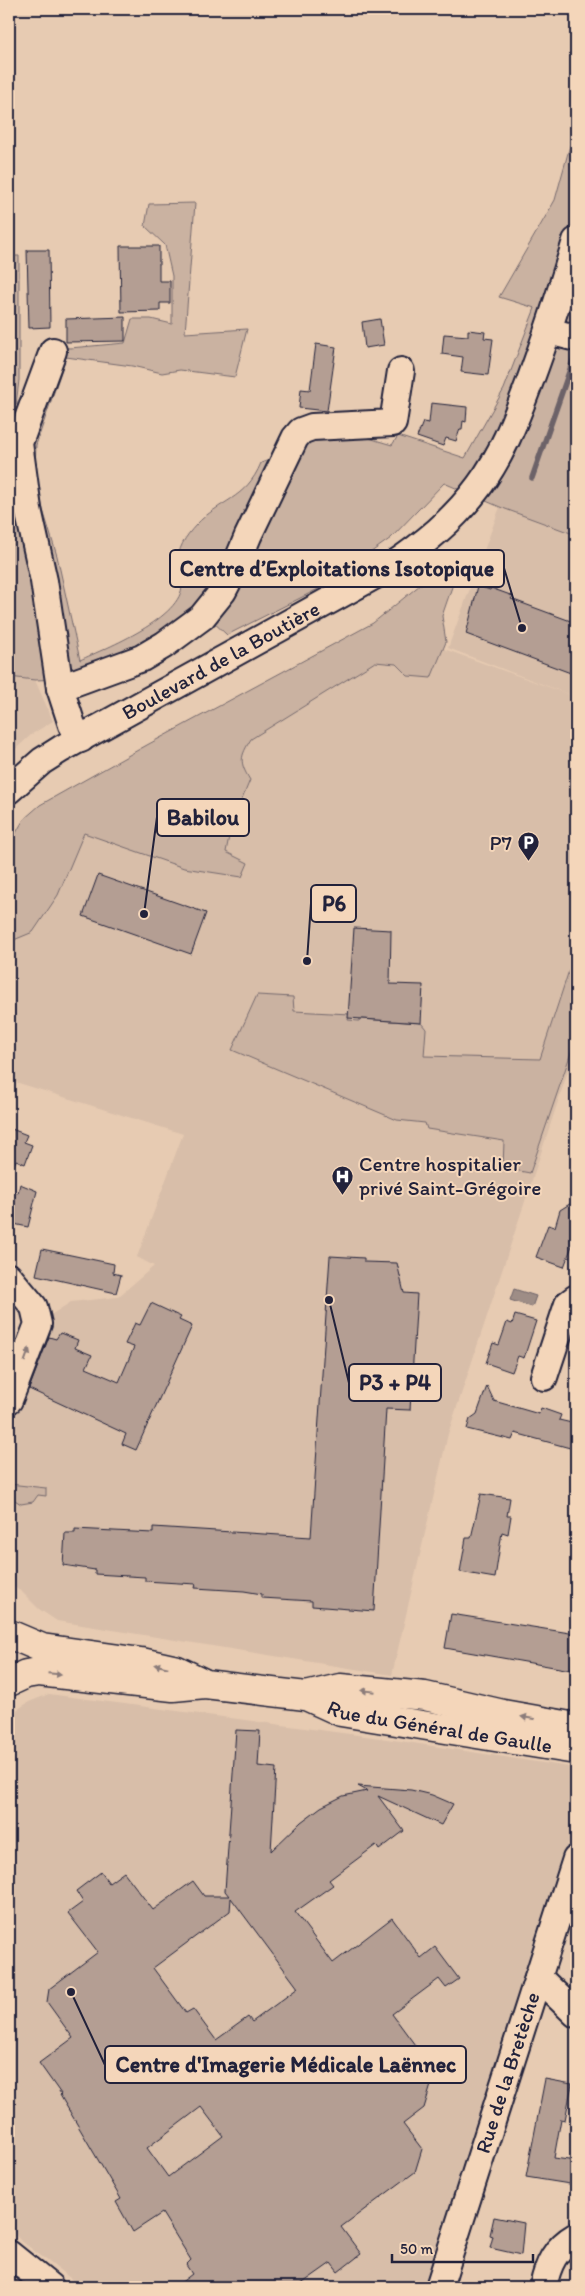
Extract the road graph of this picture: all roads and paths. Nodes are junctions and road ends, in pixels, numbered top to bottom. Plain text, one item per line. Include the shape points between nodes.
1 (576, 241) edge
2 (548, 330) junction
3 (576, 338) edge
4 (53, 351) dead end
5 (401, 371) dead end
6 (60, 688) junction
7 (81, 739) junction
8 (9, 790) edge
9 (9, 1277) edge
10 (576, 1298) edge
11 (544, 1377) dead end
12 (9, 1400) edge
13 (9, 1634) edge
14 (9, 1682) edge
15 (205, 1684) junction
16 (306, 1696) junction
17 (576, 1727) edge
18 (576, 1750) edge
19 (576, 1858) edge
20 (538, 1977) junction
21 (576, 2014) edge
22 (576, 2236) edge
23 (9, 2254) edge
24 (50, 2287) edge
25 (439, 2287) edge
26 (543, 2287) edge

1 - 2 street, Boulevard de la Boutière
2 - 3 street
2 - 7 street, Boulevard de la Boutière via 501,451 466,502 425,543 390,567
4 - 6 street via 19,443
5 - 6 street via 393,423 312,427 301,431 295,438 234,572 202,617 142,658
6 - 7 street via 72,724
7 - 8 street, Boulevard de la Boutière via 42,761
12 -> 9 street via 38,1324 34,1307
10 - 11 street via 568,1304
15 -> 13 main road, Rue du Général de Gaulle via 177,1670 42,1648
14 -> 15 main road, Rue du Général de Gaulle via 39,1672 173,1687
15 - 16 main road, Rue du Général de Gaulle
17 -> 16 main road, Rue du Général de Gaulle via 425,1696 340,1688
16 - 18 main road, Rue du Général de Gaulle via 341,1712
19 - 20 street, Rue de la Bretèche
20 - 21 street
20 - 25 street, Rue de la Bretèche
22 - 26 street via 559,2248 551,2259
23 - 24 street

